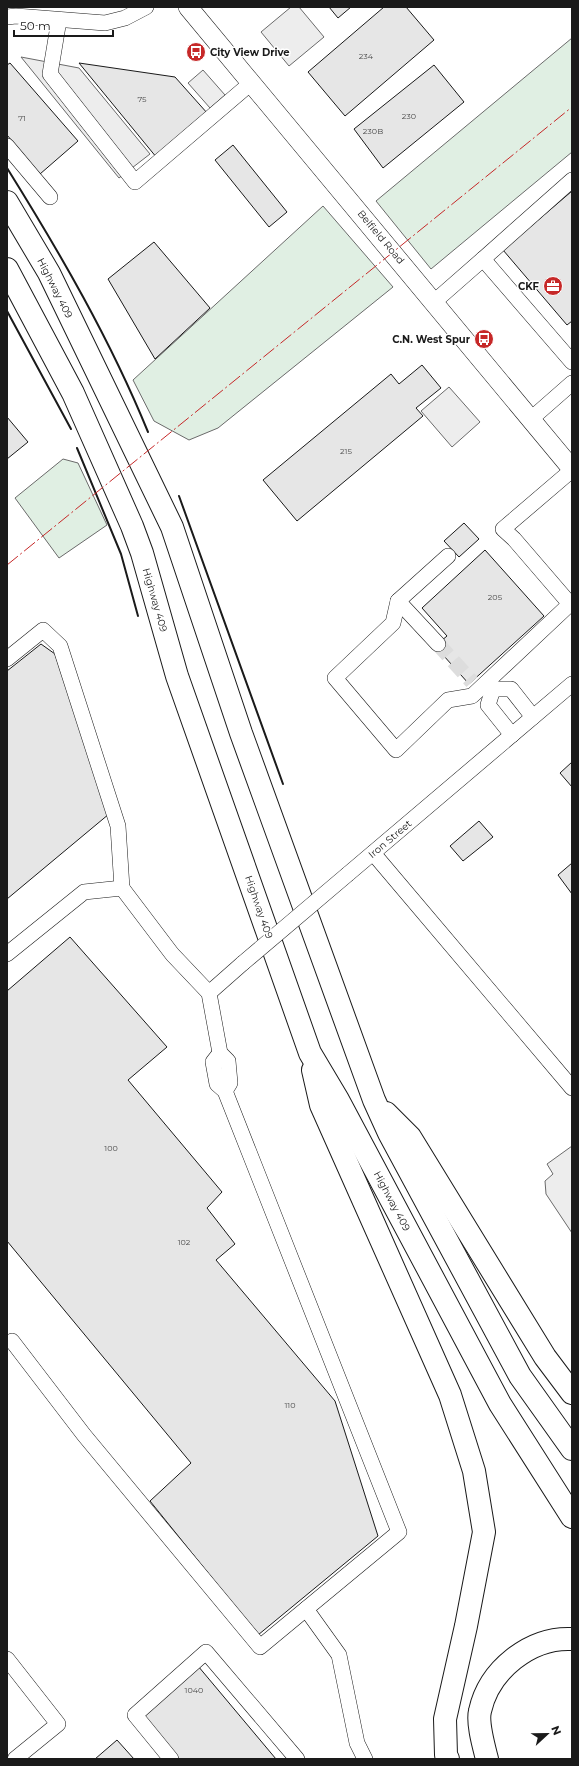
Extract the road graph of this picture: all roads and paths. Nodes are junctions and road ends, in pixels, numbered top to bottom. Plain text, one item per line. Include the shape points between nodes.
1 (146, 7) edge
2 (188, 7) edge
3 (7, 17) edge
4 (60, 20) junction
5 (252, 83) junction
6 (7, 146) edge
7 (572, 180) edge
8 (50, 197) dead end
9 (7, 202) edge
10 (483, 259) junction
11 (7, 269) edge
12 (434, 302) junction
13 (572, 362) edge
14 (572, 383) edge
15 (531, 419) junction
16 (572, 470) edge
17 (448, 556) dead end
18 (398, 601) junction
19 (438, 644) tunnel mouth
20 (7, 659) edge
21 (572, 684) edge
22 (482, 685) junction
23 (533, 717) junction
24 (512, 735) junction
25 (373, 853) junction
26 (122, 888) junction
27 (7, 954) edge
28 (209, 993) junction
29 (310, 1053) junction
30 (572, 1088) edge
31 (374, 1100) junction
32 (12, 1342) dead end
33 (572, 1393) edge
34 (572, 1449) edge
35 (572, 1517) edge
36 (306, 1609) junction
37 (572, 1639) edge
38 (7, 1658) edge
39 (15, 1759) edge
40 (171, 1759) edge
41 (297, 1759) edge
42 (365, 1759) edge
43 (448, 1759) edge
44 (487, 1759) edge

1 - 4 street via 125,18 105,23
2 - 5 main road, Belfield Road
3 - 4 street
4 - 5 street via 50,74 134,182
5 - 12 main road, Belfield Road
6 - 8 street
7 - 10 street
9 - 31 highway, Highway 409 via 49,273 172,527 241,733
10 - 12 street
10 - 13 street
11 - 29 highway, Highway 409 via 73,393 132,526 177,676
12 - 15 main road, Belfield Road
14 - 15 street
15 - 16 main road, Belfield Road
16 - 22 street via 503,529 570,604
17 - 18 street
18 - 19 street
18 - 22 street via 393,623 335,678 396,750 448,700 472,696
20 - 26 street via 43,630 60,646 118,826
21 - 23 street, Iron Street
22 - 23 street via 511,689
22 - 24 street via 488,705
23 - 24 street, Iron Street
24 - 25 street, Iron Street
25 - 28 street, Iron Street, bridge
25 - 30 street
26 - 27 street via 84,892
26 - 28 street via 172,954
28 - 36 street via 220,1053 214,1062 217,1084 225,1091 399,1532
29 - 35 highway, Highway 409 via 338,1100 500,1404
29 - 43 highway via 321,1105 450,1395 474,1471 484,1532 445,1719
31 - 33 highway via 410,1137 545,1357
31 - 34 highway, Highway 409 via 389,1133 520,1376
32 - 36 street via 84,1435 260,1647
36 - 42 street via 339,1655 357,1743
37 - 44 highway via 535,1645 507,1663 490,1686 480,1712 482,1742
38 - 39 street via 58,1724
40 - 41 street via 135,1715 206,1652

